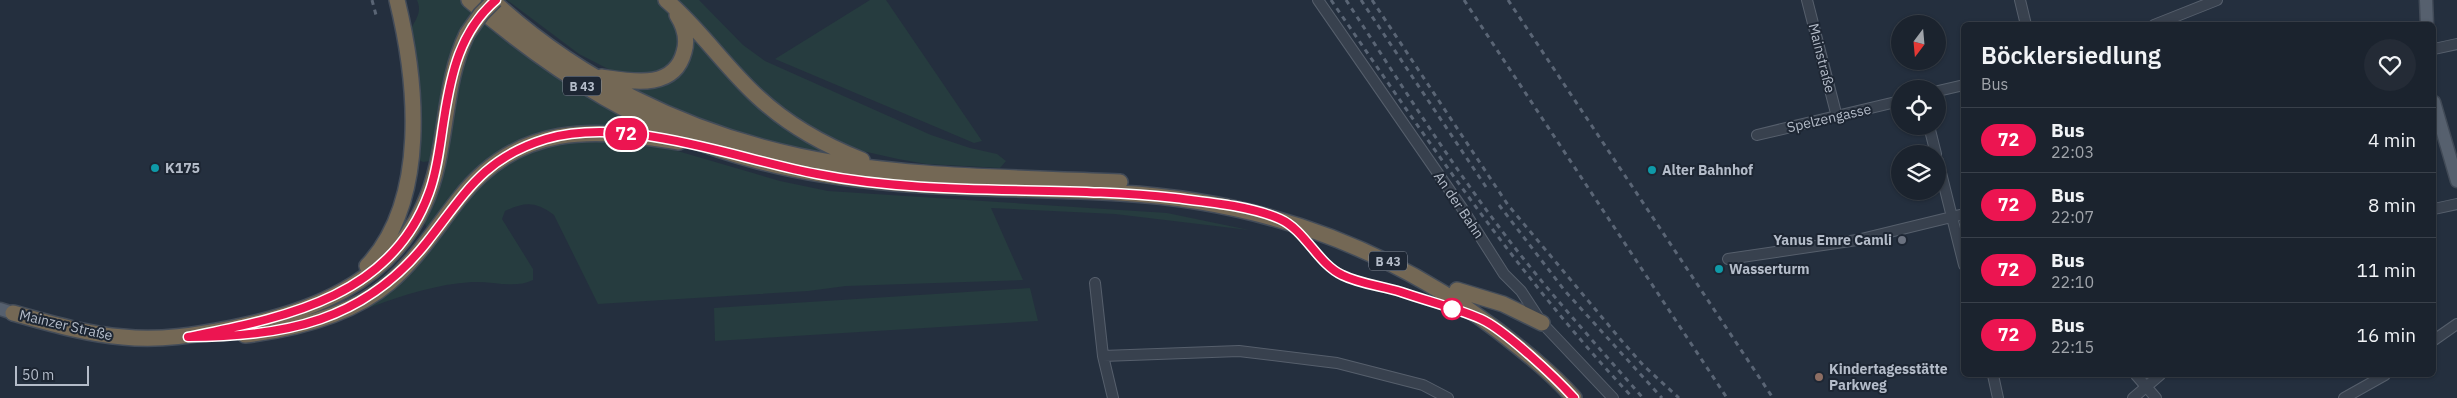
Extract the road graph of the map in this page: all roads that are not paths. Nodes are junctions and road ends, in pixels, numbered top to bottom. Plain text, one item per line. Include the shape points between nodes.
1 (397, 0) edge
2 (469, 0) edge
3 (494, 0) edge
4 (667, 0) edge
5 (1318, 0) edge
6 (1808, 0) edge
7 (2020, 0) edge
8 (2217, 0) edge
9 (2426, 0) edge
10 (2025, 22) edge
11 (2162, 22) edge
12 (2427, 22) edge
13 (2457, 44) edge
14 (2436, 49) edge
15 (593, 76) junction
16 (1961, 86) edge
17 (1946, 90) edge
18 (1891, 103) edge
19 (2436, 107) edge
20 (1837, 117) junction
21 (1757, 135) dead end
22 (710, 147) junction
23 (2453, 151) edge
24 (886, 169) junction
25 (2457, 181) edge
26 (1946, 196) edge
27 (2457, 204) edge
28 (2436, 209) edge
29 (1961, 215) edge
30 (1951, 217) junction
31 (1961, 254) edge
32 (1728, 259) dead end
33 (1095, 283) dead end
34 (1457, 290) junction
35 (337, 295) junction
36 (7, 315) edge
37 (1542, 323) junction
38 (2457, 324) edge
39 (188, 337) junction
40 (2436, 339) edge
41 (1103, 356) junction
42 (1993, 377) edge
43 (2138, 377) edge
44 (2158, 377) edge
45 (2381, 377) edge
46 (2146, 387) junction
47 (1583, 397) edge
48 (1113, 398) edge
49 (1448, 398) edge
50 (1613, 398) edge
51 (1998, 398) edge
52 (2133, 398) edge
53 (2156, 398) edge
54 (2344, 398) edge

1 - 35 highway via 412,92 407,184 395,226 383,247
2 - 22 highway, B 43 via 518,41 584,87 641,119
3 - 15 highway, B 43 via 542,42
3 - 35 highway, bridge via 467,34 457,57 450,80 434,177 418,218 381,265
4 - 15 highway via 681,22 685,38 684,54 672,73 644,82
4 - 24 highway via 758,98 777,113 821,142
5 - 37 street, An der Bahn via 1504,274 1522,292
6 - 20 street, Mainstraße
7 - 10 street
8 - 11 street
9 - 12 main road
13 - 14 street
15 - 24 highway, B 43 via 663,112 731,138 800,156
16 - 17 street
18 - 20 street, Spelzengasse
19 - 23 main road
20 - 21 street, Spelzengasse
22 - 39 highway via 598,132 567,134 536,143 505,158 480,176 399,274 351,308 273,331 229,337
22 - 47 highway, B 43 via 784,168 864,181 1122,193 1215,204 1283,220 1359,247 1431,284
23 - 25 main road
24 - 34 highway, B 43 via 1122,182 1250,201 1361,238
26 - 30 street
27 - 28 street
29 - 30 street
30 - 31 street
30 - 32 street via 1857,240
33 - 41 street
34 - 37 highway via 1503,304
34 - 47 highway, B 43 via 1506,324
35 - 39 highway, Mainzer Straße via 282,317
36 - 39 highway, Mainzer Straße via 91,333 124,337
37 - 50 street, An der Bahn
38 - 40 street
41 - 48 street
41 - 49 street via 1259,353 1337,363 1389,375 1423,385
42 - 51 street
43 - 46 street
44 - 46 street
45 - 54 street
46 - 52 street
46 - 53 street

